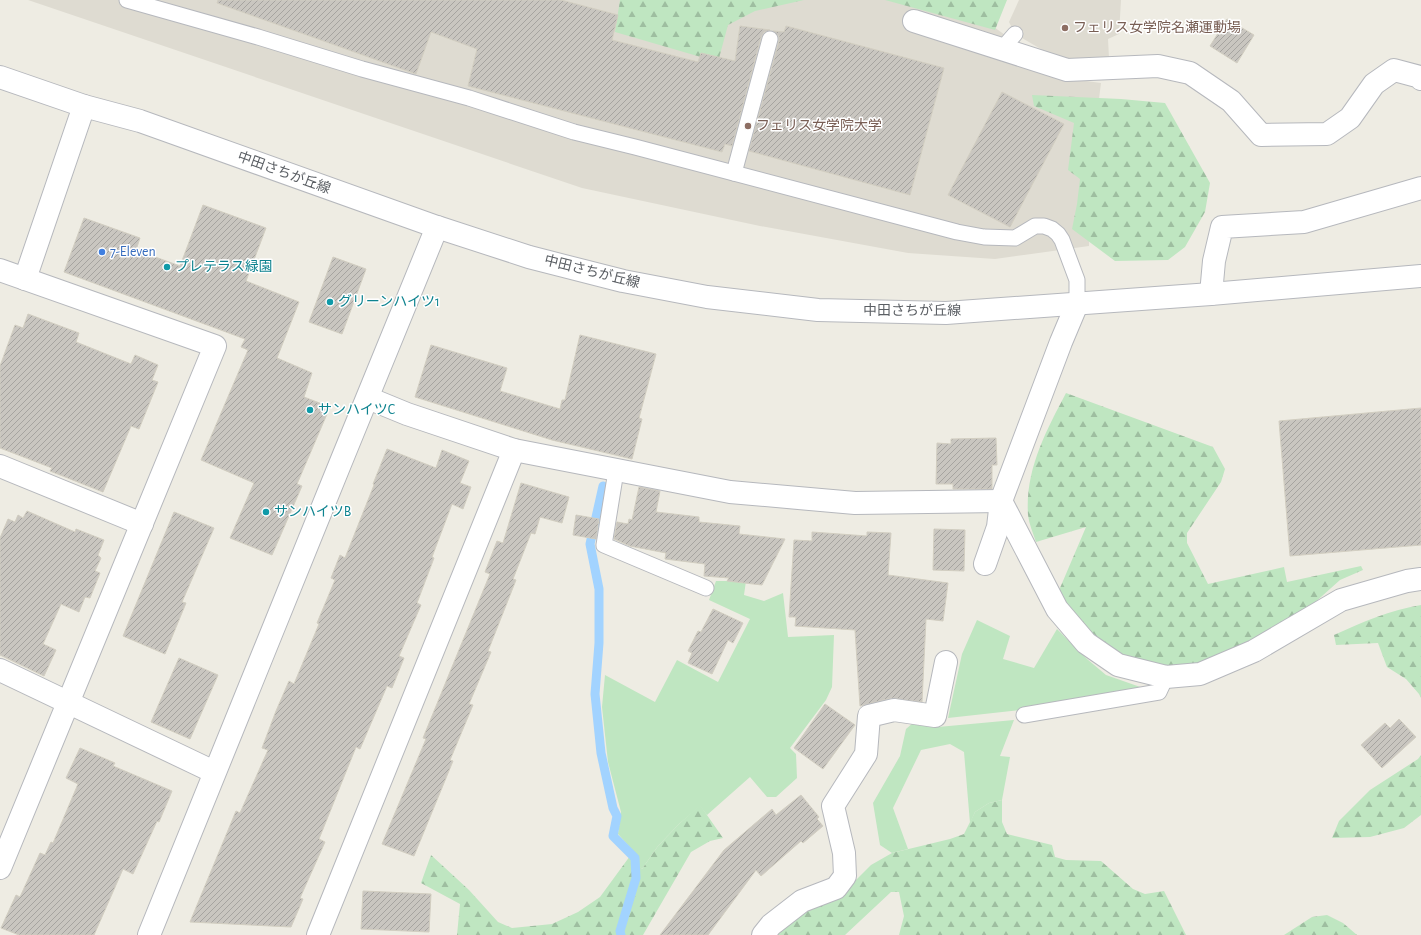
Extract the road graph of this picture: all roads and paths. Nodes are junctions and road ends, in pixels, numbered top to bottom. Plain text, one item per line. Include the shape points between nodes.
1 (127, 0) edge
2 (914, 21) dead end
3 (770, 39) dead end
4 (0, 77) edge
5 (1421, 79) edge
6 (84, 106) junction
7 (734, 173) junction
8 (1421, 188) edge
9 (438, 228) junction
10 (0, 270) edge
11 (1421, 276) edge
12 (25, 279) junction
13 (1211, 294) junction
14 (1077, 304) junction
15 (368, 398) junction
16 (514, 450) junction
17 (0, 466) edge
18 (616, 471) junction
19 (1001, 501) junction
20 (142, 524) junction
21 (985, 564) dead end
22 (1421, 579) edge
23 (706, 588) dead end
24 (946, 662) dead end
25 (0, 670) edge
26 (1166, 677) junction
27 (68, 702) junction
28 (1024, 715) dead end
29 (214, 772) junction
30 (0, 868) edge
31 (149, 935) edge
32 (318, 935) edge
33 (763, 935) edge

1 - 7 lane via 469,98 574,132
2 - 5 street via 1008,41 1067,70 1158,66 1190,73 1231,101 1261,135 1327,134 1350,118 1374,84 1394,70
3 - 7 lane
4 - 6 street, 中田さちが丘線
6 - 9 street, 中田さちが丘線 via 140,121
6 - 12 street
7 - 14 lane via 984,237 1014,238 1035,226 1052,229 1062,240 1077,280
8 - 13 street via 1304,222 1222,227 1214,261
9 - 14 street, 中田さちが丘線 via 529,257 623,281 707,297 818,310 946,313
9 - 15 street
10 - 12 street
11 - 13 street, 中田さちが丘線
12 - 20 street via 215,346
13 - 14 street, 中田さちが丘線
14 - 19 street
15 - 16 street
15 - 29 street
16 - 18 street
16 - 32 street
17 - 20 street
18 - 19 street via 730,492 855,503
18 - 23 lane via 604,545
19 - 21 street via 998,527
19 - 26 street via 1057,609 1086,643 1118,665
20 - 27 street
22 - 26 street via 1341,600 1254,651 1200,674
24 - 33 street via 935,716 894,710 869,716 866,754 833,806 844,853 845,876 836,888 802,901 771,925
25 - 27 street
26 - 28 lane via 1159,692
27 - 29 street
27 - 30 street
29 - 31 street

